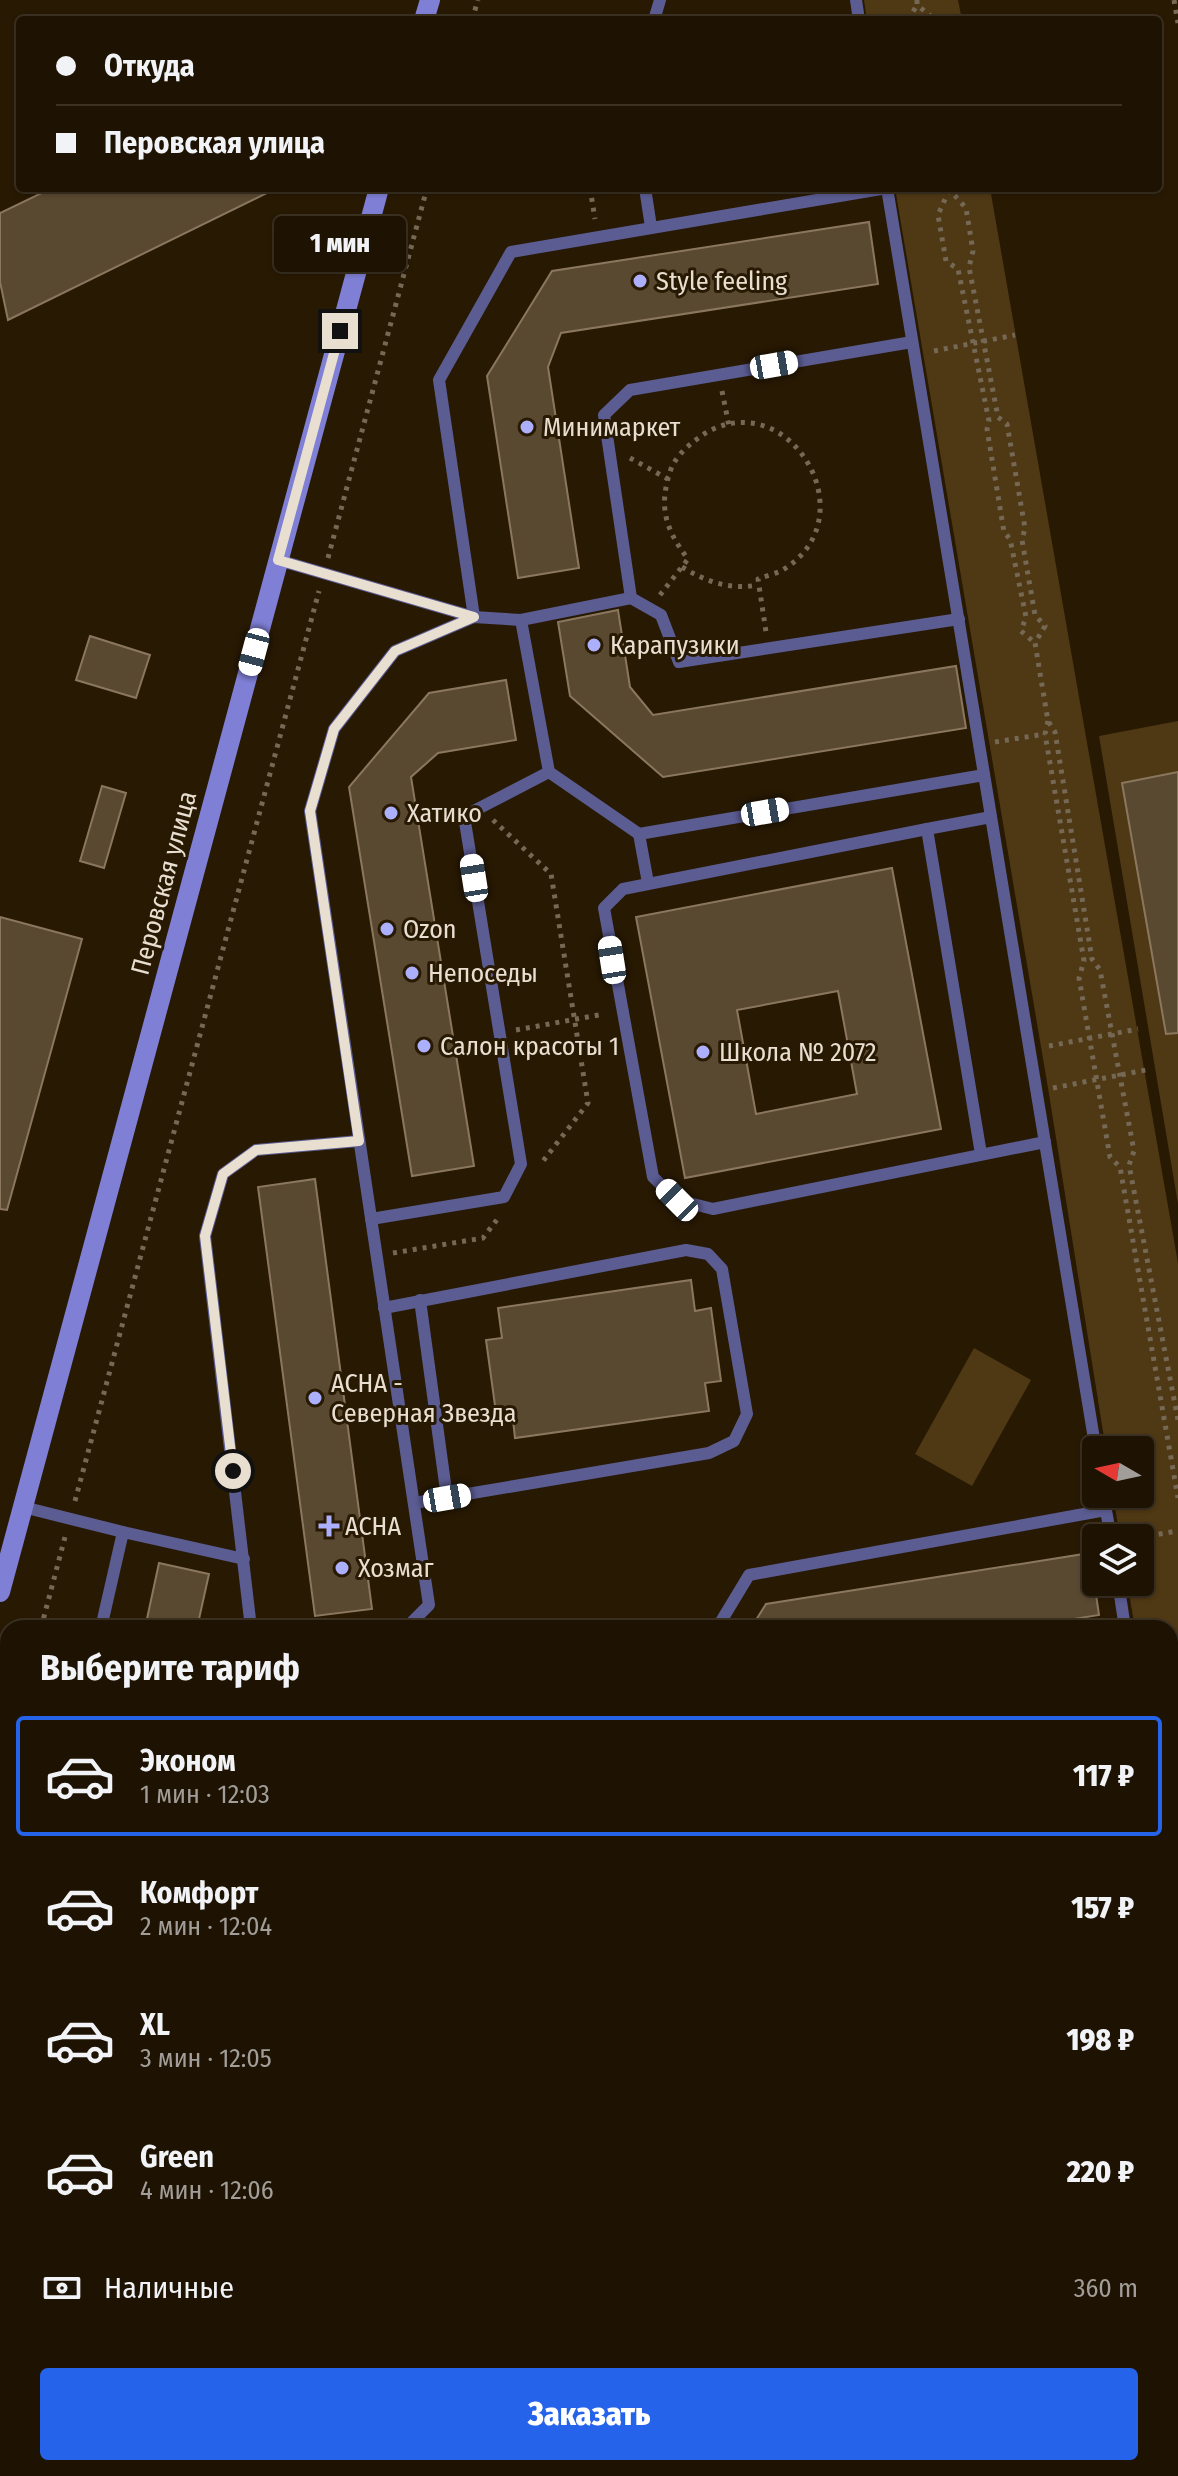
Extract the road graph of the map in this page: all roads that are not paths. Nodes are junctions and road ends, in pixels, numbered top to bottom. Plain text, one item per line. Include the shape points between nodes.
1 (378, 192) edge
2 (646, 192) edge
3 (794, 192) edge
4 (863, 192) edge
5 (888, 192) edge
6 (796, 203) junction
7 (651, 227) junction
8 (912, 342) junction
9 (278, 560) junction
10 (631, 598) junction
11 (474, 617) junction
12 (959, 619) junction
13 (521, 620) junction
14 (549, 772) junction
15 (984, 775) junction
16 (991, 817) junction
17 (927, 829) junction
18 (639, 834) junction
19 (648, 883) junction
20 (359, 1141) junction
21 (1045, 1142) junction
22 (981, 1154) junction
23 (371, 1219) junction
24 (420, 1300) junction
25 (384, 1308) junction
26 (1094, 1436) edge
27 (447, 1498) junction
28 (414, 1503) junction
29 (23, 1507) junction
30 (1106, 1510) joint
31 (1108, 1524) edge
32 (123, 1532) junction
33 (244, 1559) junction
34 (0, 1592) edge
35 (1120, 1596) edge
36 (103, 1620) edge
37 (250, 1620) edge
38 (414, 1620) edge
39 (722, 1620) edge
40 (1124, 1620) edge

1 - 9 main road, Перовская улица
2 - 7 lane
3 - 6 lane
4 - 6 lane
5 - 8 lane
6 - 7 lane
7 - 11 lane via 511,252 439,380
8 - 10 lane via 630,390 604,415
8 - 12 lane
9 - 11 lane
9 - 29 main road, Перовская улица
10 - 12 lane via 661,615 679,662
10 - 13 lane
11 - 13 lane
11 - 20 lane via 395,651 334,729 310,811
12 - 15 lane
13 - 14 lane
14 - 18 lane
14 - 23 lane via 464,816 521,1164 504,1197
15 - 16 lane
15 - 18 lane
16 - 17 lane
16 - 21 lane
17 - 19 lane
17 - 22 lane
18 - 19 lane
19 - 22 lane via 623,889 604,908 653,1177 677,1200 713,1209
20 - 23 lane
20 - 33 lane via 256,1150 223,1174 205,1236
21 - 22 lane
21 - 26 lane
23 - 25 lane
24 - 25 lane
24 - 27 lane
24 - 27 lane via 686,1250 708,1254 722,1269 747,1414 734,1441 709,1453
25 - 28 lane
27 - 28 lane
28 - 38 lane via 429,1605
29 - 32 lane
29 - 34 main road, Перовская улица
30 - 31 lane
30 - 39 lane via 749,1575
32 - 33 lane
32 - 36 lane
33 - 37 lane
35 - 40 lane

